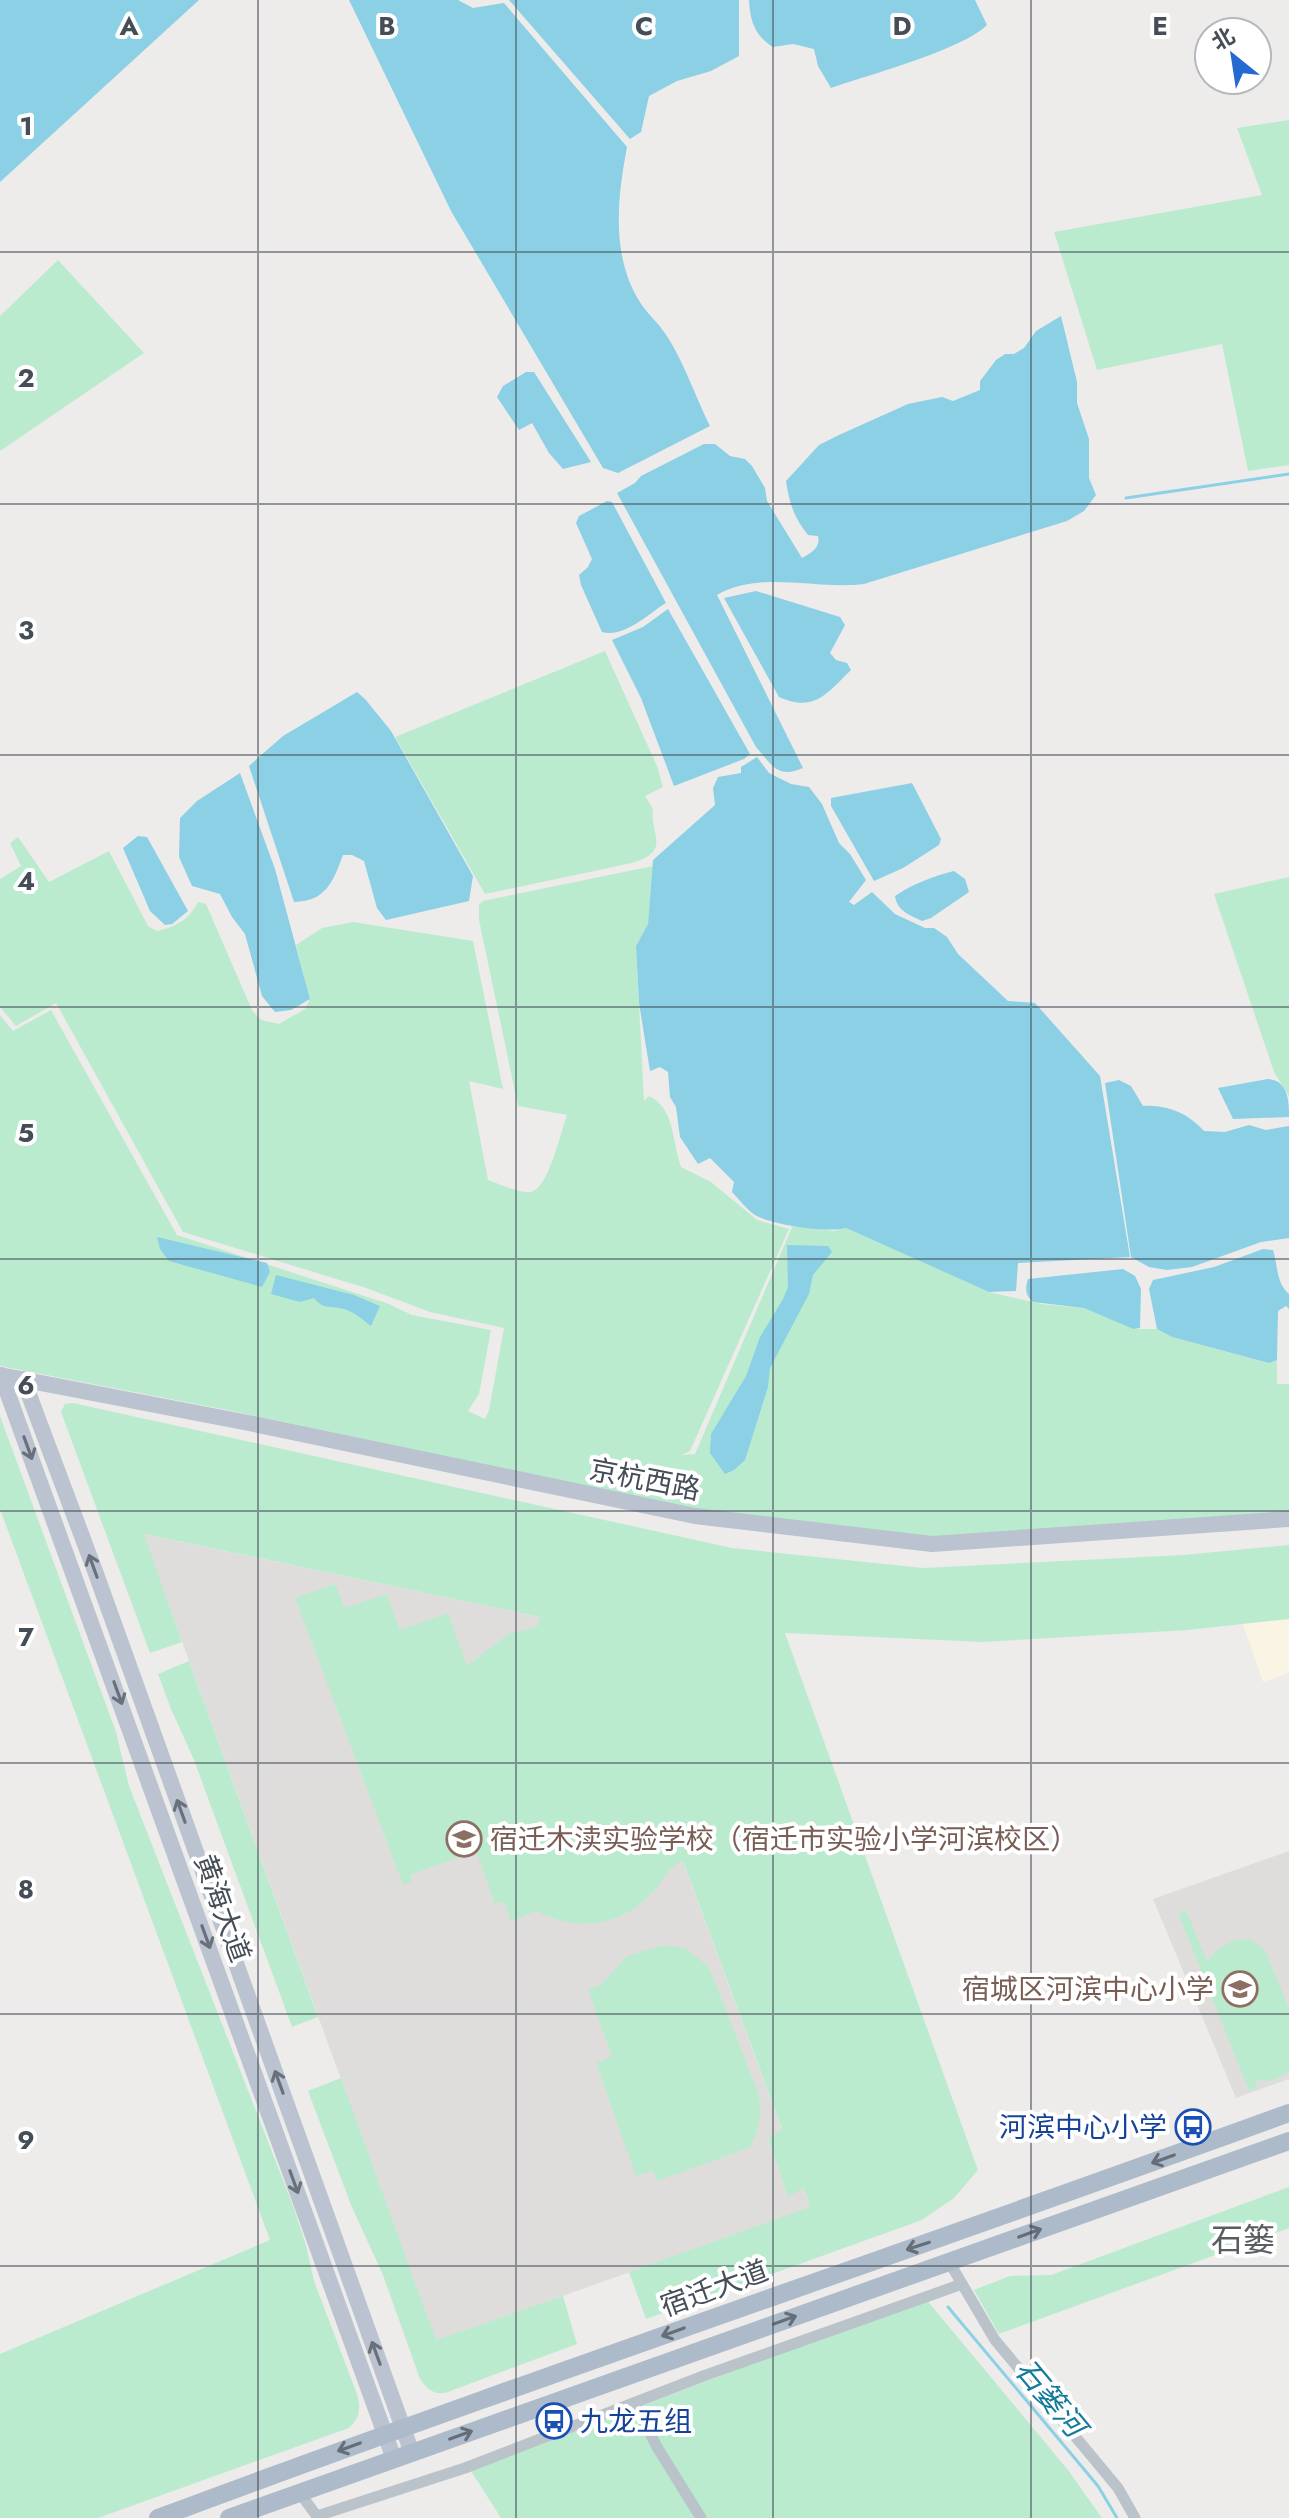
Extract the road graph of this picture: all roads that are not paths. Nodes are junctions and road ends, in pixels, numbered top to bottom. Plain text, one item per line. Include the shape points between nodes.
1 (0, 1375) edge
2 (23, 1379) junction
3 (1289, 1519) edge
4 (1289, 2113) edge
5 (1289, 2141) edge
6 (948, 2260) junction
7 (962, 2284) junction
8 (635, 2404) junction
9 (394, 2431) junction
10 (403, 2456) junction
11 (300, 2493) junction
12 (318, 2517) edge
13 (158, 2518) edge
14 (229, 2518) edge
15 (701, 2518) edge
16 (1135, 2518) edge

1 - 2 main road, 京杭西路
1 -> 9 main road, 黄海大道
2 - 3 main road, 京杭西路 via 695,1516 932,1544
9 -> 2 main road, 黄海大道 via 95,1571
4 -> 9 main road, 宿迁大道
6 -> 5 main road, 宿迁大道
6 - 7 street
10 -> 6 main road, 宿迁大道
7 - 8 street
7 - 16 street via 995,2340 1118,2488
8 - 12 street
8 - 15 street
9 - 10 main road, 黄海大道
9 -> 13 main road, 宿迁大道
10 - 11 main road, 宿迁大道
11 - 12 street
11 - 14 main road, 宿迁大道

